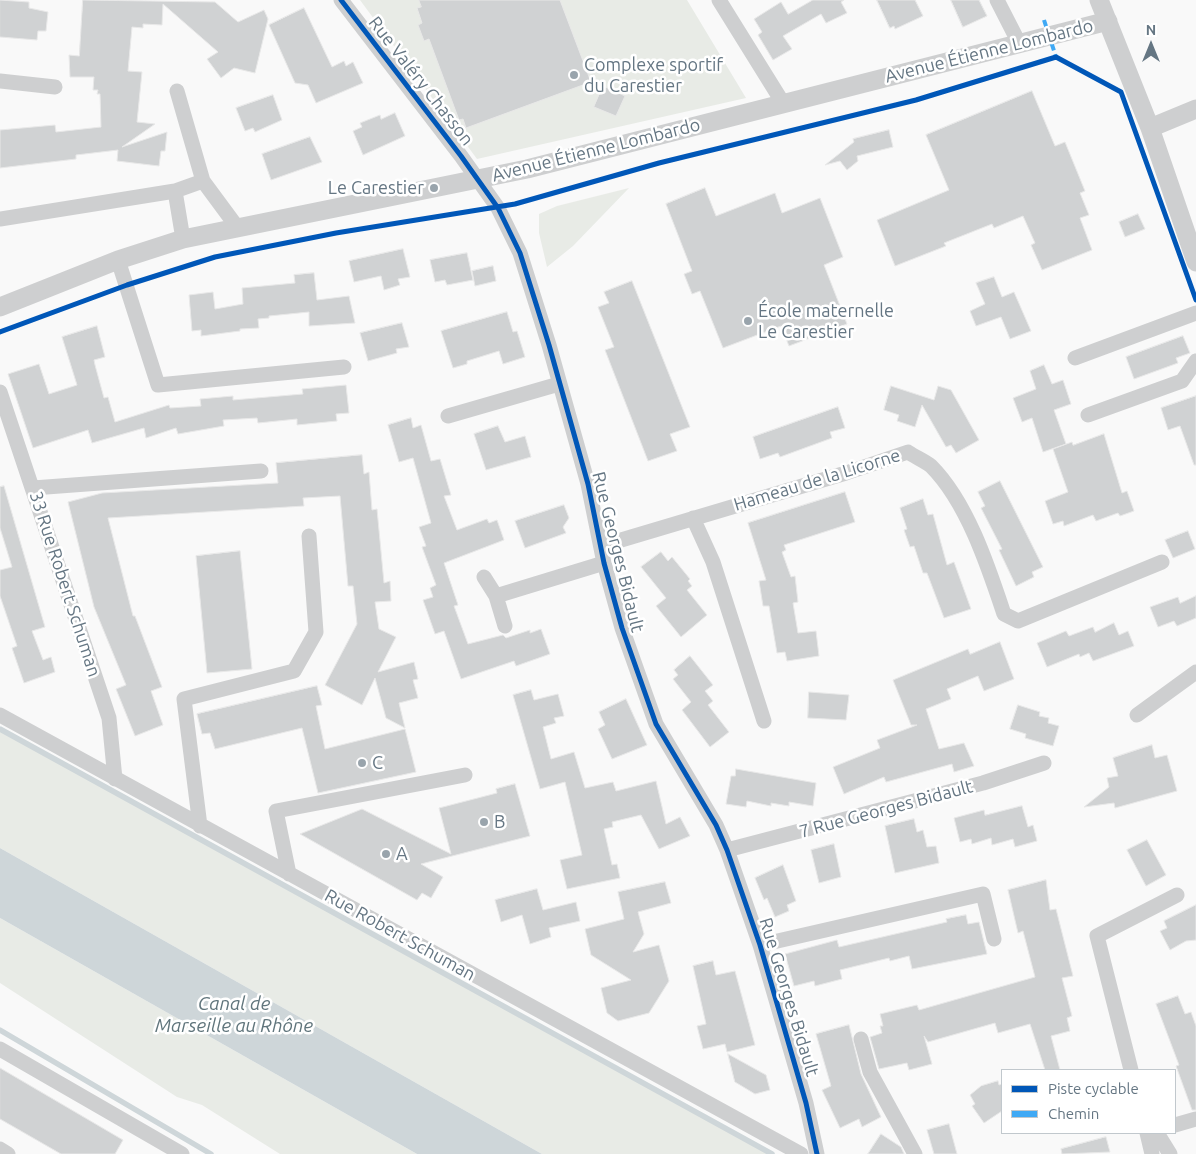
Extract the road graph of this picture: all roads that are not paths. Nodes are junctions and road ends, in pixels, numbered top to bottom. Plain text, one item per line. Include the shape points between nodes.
1 (341, 0) edge
2 (719, 0) edge
3 (997, 0) edge
4 (1099, 0) edge
5 (1108, 21) junction
6 (1019, 43) junction
7 (0, 81) edge
8 (55, 87) dead end
9 (177, 92) dead end
10 (783, 103) junction
11 (1196, 109) edge
12 (1150, 128) junction
13 (478, 180) junction
14 (203, 182) junction
15 (175, 191) junction
16 (0, 219) edge
17 (237, 227) junction
18 (183, 239) junction
19 (118, 260) junction
20 (1196, 262) edge
21 (0, 307) edge
22 (1196, 313) edge
23 (1075, 358) dead end
24 (1196, 362) edge
25 (344, 367) dead end
26 (559, 384) junction
27 (0, 392) edge
28 (1088, 415) dead end
29 (448, 416) dead end
30 (261, 471) dead end
31 (33, 488) junction
32 (693, 518) junction
33 (309, 536) dead end
34 (601, 546) junction
35 (1162, 562) dead end
36 (604, 563) junction
37 (484, 577) dead end
38 (496, 596) junction
39 (506, 626) dead end
40 (1196, 672) edge
41 (0, 715) edge
42 (1137, 715) dead end
43 (764, 721) dead end
44 (1044, 763) dead end
45 (465, 775) dead end
46 (115, 779) junction
47 (200, 826) junction
48 (726, 850) junction
49 (289, 874) junction
50 (1177, 895) dead end
51 (994, 940) dead end
52 (760, 945) junction
53 (861, 1040) dead end
54 (0, 1049) edge
55 (1131, 1069) edge
56 (1196, 1119) edge
57 (1176, 1125) edge
58 (1146, 1134) edge
59 (1158, 1134) edge
60 (0, 1150) edge
61 (8, 1154) edge
62 (182, 1154) edge
63 (801, 1154) edge
64 (817, 1154) edge
65 (915, 1154) edge
66 (1152, 1154) edge
67 (1170, 1154) edge

1 - 13 street, Rue Valéry Chasson
2 - 10 street
3 - 6 street
4 - 5 street
5 - 6 street, Avenue Étienne Lombardo
5 - 12 street
6 - 10 street, Avenue Étienne Lombardo
7 - 8 street
9 - 14 street
10 - 13 street, Avenue Étienne Lombardo
11 - 12 street
12 - 20 street
13 - 17 street, Avenue Étienne Lombardo
13 - 26 street, Rue Georges Bidault via 498,208 520,253
14 - 15 street
14 - 17 street
15 - 16 street
15 - 18 street
17 - 18 street, Avenue Étienne Lombardo
18 - 19 street, Avenue Étienne Lombardo
19 - 21 street, Avenue Étienne Lombardo
19 - 25 street via 158,385
22 - 23 street
24 - 28 street via 1182,381
26 - 29 street
26 - 34 street, Rue Georges Bidault via 588,484
27 - 31 street, 33 Rue Robert Schuman
30 - 31 street
31 - 46 street, 33 Rue Robert Schuman via 109,718
32 - 34 street, Hameau de la Licorne
32 - 35 street, Hameau de la Licorne via 908,452 930,466 956,499 990,572 1004,614 1018,621
32 - 43 street via 713,562
33 - 47 street via 316,632 294,671 184,699
34 - 36 street, Rue Georges Bidault
36 - 38 street
36 - 48 street, Rue Georges Bidault via 622,628 656,724 716,825
37 - 38 street
38 - 39 street
40 - 42 street
41 - 46 street, Rue Robert Schuman
44 - 48 street, 7 Rue Georges Bidault via 983,783
45 - 49 street via 276,811
46 - 47 street, Rue Robert Schuman
47 - 49 street, Rue Robert Schuman
48 - 52 street, Rue Georges Bidault
49 - 63 street, Rue Robert Schuman
50 - 55 street via 1097,936
51 - 52 street via 983,894
52 - 64 street, Rue Georges Bidault via 806,1103
53 - 65 street via 870,1072
54 - 62 street
56 - 57 street
58 - 66 street
59 - 67 street
60 - 61 street

